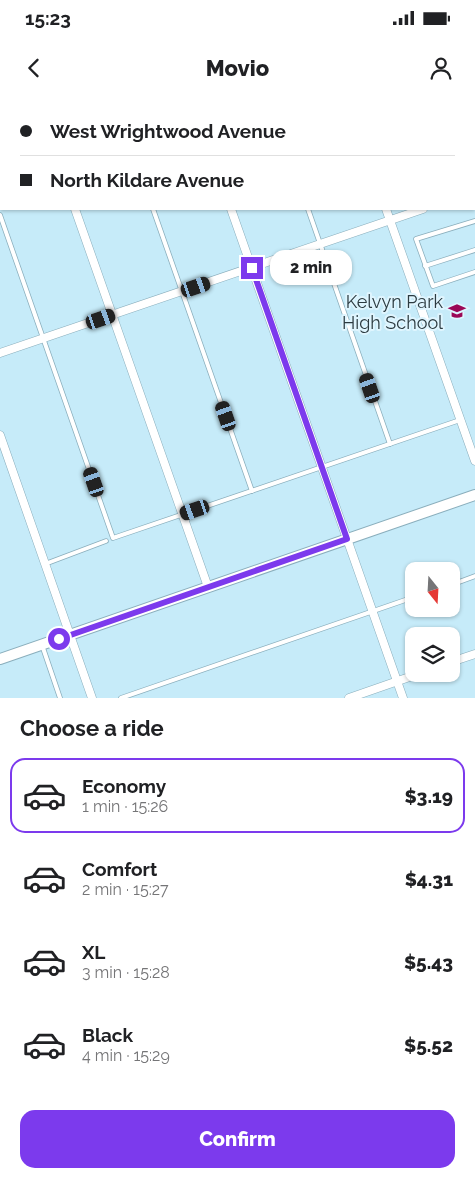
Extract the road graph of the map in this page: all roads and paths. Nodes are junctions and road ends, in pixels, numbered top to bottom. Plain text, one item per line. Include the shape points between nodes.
1 (75, 210) edge
2 (153, 210) edge
3 (231, 210) edge
4 (308, 210) edge
5 (386, 210) edge
6 (420, 210) edge
7 (0, 215) edge
8 (390, 220) junction
9 (475, 221) edge
10 (320, 244) junction
11 (475, 250) edge
12 (426, 266) junction
13 (252, 268) junction
14 (475, 272) edge
15 (182, 292) junction
16 (113, 316) junction
17 (43, 339) junction
18 (0, 353) edge
19 (460, 420) junction
20 (0, 435) edge
21 (390, 444) junction
22 (475, 461) edge
23 (322, 467) junction
24 (252, 491) junction
25 (475, 495) edge
26 (182, 514) junction
27 (347, 539) junction
28 (106, 541) dead end
29 (45, 564) junction
30 (475, 576) edge
31 (460, 582) edge
32 (208, 587) junction
33 (405, 600) edge
34 (372, 612) junction
35 (70, 635) junction
36 (42, 645) junction
37 (475, 654) edge
38 (0, 659) edge
39 (460, 659) edge
40 (405, 678) edge
41 (397, 681) junction
42 (60, 698) edge
43 (92, 698) edge
44 (121, 698) edge
45 (348, 698) edge
46 (403, 698) edge

1 - 16 street
2 - 15 lane
3 - 13 street
4 - 10 lane
5 - 8 street
6 - 8 street
7 - 17 lane
8 - 10 street
8 - 19 street
9 - 12 lane via 416,239
10 - 13 street
10 - 21 lane
11 - 12 lane
12 - 14 lane via 433,286
13 - 15 street
13 - 23 street
15 - 16 street
15 - 24 lane
16 - 17 street
16 - 26 street
17 - 18 street
17 - 26 lane via 113,538
19 - 21 lane
19 - 22 street
20 - 29 street
21 - 23 lane
23 - 24 lane
23 - 27 street
24 - 26 lane
25 - 27 street
26 - 32 street
27 - 32 street
27 - 34 street
28 - 29 lane
29 - 35 street
30 - 31 lane
32 - 35 street
33 - 34 lane
34 - 41 street
34 - 44 lane
35 - 36 street
35 - 43 street
36 - 38 street
36 - 42 lane
37 - 39 street
40 - 41 street
41 - 45 street
41 - 46 street

